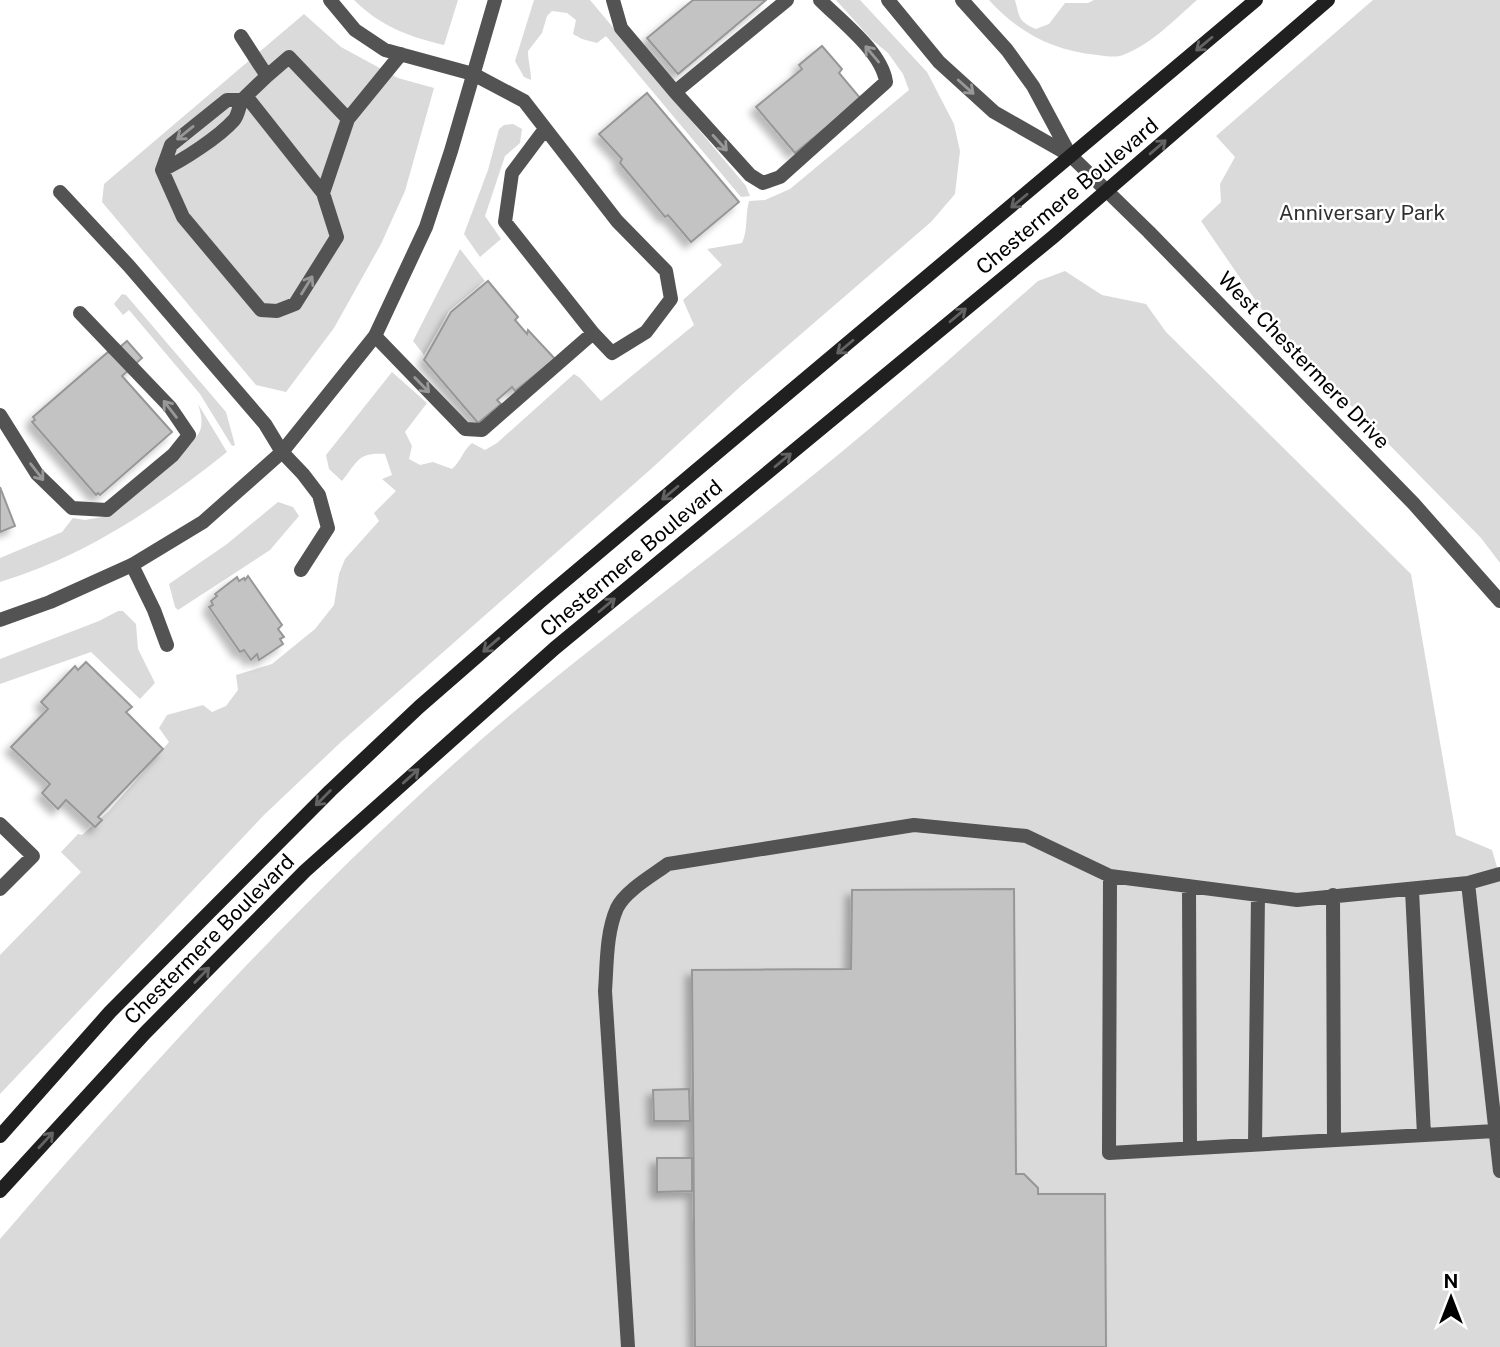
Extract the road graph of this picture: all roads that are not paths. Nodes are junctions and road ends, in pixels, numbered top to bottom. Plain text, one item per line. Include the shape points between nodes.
1 (330, 0) edge
2 (495, 0) edge
3 (613, 0) edge
4 (787, 0) edge
5 (820, 0) edge
6 (888, 0) edge
7 (962, 0) edge
8 (1256, 0) edge
9 (1328, 0) edge
10 (240, 36) dead end
11 (401, 54) junction
12 (473, 74) junction
13 (267, 76) junction
14 (675, 92) junction
15 (244, 98) junction
16 (348, 119) junction
17 (545, 129) junction
18 (1071, 156) junction
19 (1106, 191) junction
20 (60, 192) dead end
21 (323, 193) junction
22 (80, 313) dead end
23 (593, 333) junction
24 (375, 336) junction
25 (0, 415) edge
26 (282, 452) junction
27 (132, 565) junction
28 (301, 570) dead end
29 (1500, 601) edge
30 (0, 620) edge
31 (167, 645) dead end
32 (0, 824) edge
33 (1500, 874) edge
34 (1110, 876) junction
35 (1468, 883) junction
36 (1189, 886) junction
37 (0, 889) edge
38 (1412, 890) junction
39 (1258, 895) junction
40 (1333, 895) junction
41 (1495, 1131) junction
42 (1424, 1135) junction
43 (0, 1136) edge
44 (1334, 1139) junction
45 (1255, 1144) junction
46 (1190, 1148) junction
47 (1500, 1171) edge
48 (0, 1191) edge
49 (628, 1347) edge

1 - 11 street via 355,30 385,50
2 - 12 street
3 - 14 street via 621,28
4 - 14 street
14 -> 5 street via 750,175 763,183 780,177 886,82 884,68
6 -> 18 street, West Chestermere Drive via 939,62 994,112
7 - 18 street, West Chestermere Drive via 1033,86
8 -> 18 main road, Chestermere Boulevard
19 -> 9 main road, Chestermere Boulevard
10 - 13 street
11 - 12 street
11 - 16 street
12 - 17 street via 524,101
12 - 24 street via 426,227
13 - 15 street
13 - 16 street via 289,57
15 - 21 street
15 -> 21 street via 227,100 171,145 162,170 183,217 261,310 277,311 295,304 338,237
16 - 21 street
17 - 23 street via 512,173 505,222
17 - 23 street via 617,221 666,271 671,299 646,332 612,353
18 - 19 street, West Chestermere Drive
18 -> 43 main road, Chestermere Boulevard via 419,707 110,1012
19 - 29 street, West Chestermere Drive via 1414,504
48 -> 19 main road, Chestermere Boulevard via 145,1033 305,871 555,648
20 - 26 street via 265,424
25 -> 22 street via 37,474 72,508 107,510 173,455 188,435 170,407
24 -> 23 street via 465,429 482,430
24 - 26 street
26 - 27 street via 203,522
26 - 28 street via 318,495 328,528
27 - 30 street
27 - 31 street
32 - 37 street via 33,856
33 - 35 street
34 - 36 street
34 - 46 street via 1109,1153
34 - 49 street via 1026,836 914,825 667,864 637,886 618,906 608,945 605,990
35 - 38 street
35 - 41 street
36 - 39 street
36 - 46 street
38 - 40 street
38 - 42 street
39 - 40 street via 1297,900
39 - 45 street
40 - 44 street
41 - 42 street
41 - 47 street
42 - 44 street
44 - 45 street
45 - 46 street

